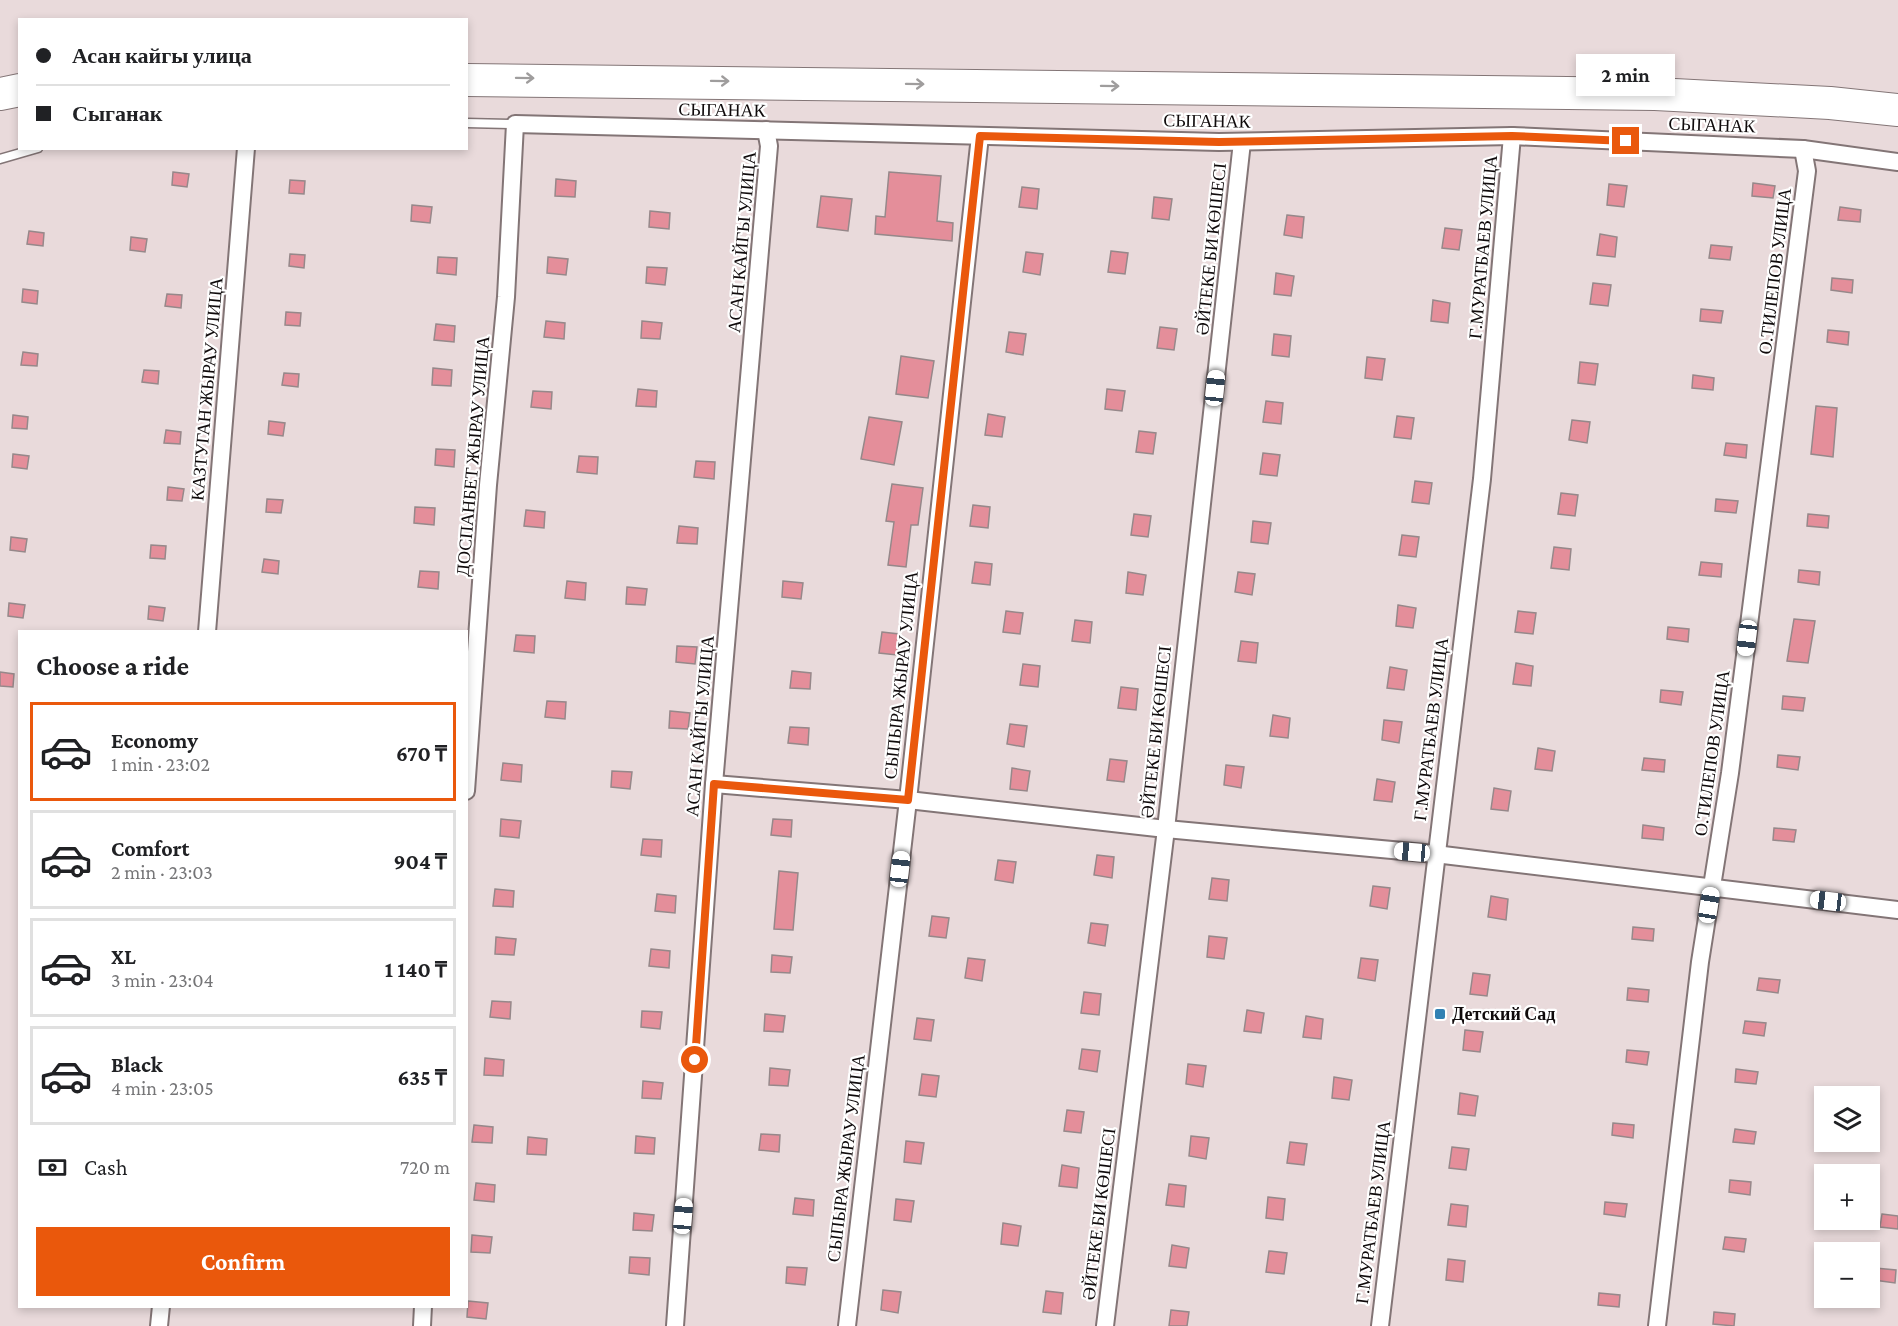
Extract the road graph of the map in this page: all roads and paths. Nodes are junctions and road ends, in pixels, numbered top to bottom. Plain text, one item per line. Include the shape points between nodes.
1 (468, 58) edge
2 (468, 80) edge
3 (1898, 89) edge
4 (18, 90) edge
5 (0, 94) edge
6 (1898, 110) edge
7 (18, 112) edge
8 (0, 115) edge
9 (468, 123) edge
10 (515, 124) junction
11 (766, 130) junction
12 (980, 136) junction
13 (1512, 136) junction
14 (1242, 142) junction
15 (1803, 149) junction
16 (31, 150) edge
17 (246, 150) edge
18 (0, 159) edge
19 (1898, 162) edge
20 (207, 630) edge
21 (468, 763) edge
22 (714, 784) junction
23 (908, 800) junction
24 (1166, 829) junction
25 (1435, 854) junction
26 (1713, 886) junction
27 (1898, 910) edge
28 (160, 1308) edge
29 (423, 1308) edge
30 (159, 1326) edge
31 (422, 1326) edge
32 (675, 1326) edge
33 (847, 1326) edge
34 (1105, 1326) edge
35 (1380, 1326) edge
36 (1657, 1326) edge

1 - 3 highway via 1655,73
2 -> 6 highway via 1655,94
4 - 5 highway
7 - 8 highway
9 - 10 lane
10 - 11 street, СЫГАНАК
10 - 21 street, ДОСПАНБЕТ ЖЫРАУ УЛИЦА via 506,297
11 - 12 street, СЫГАНАК
11 - 22 street, АСАН КАЙГЫ УЛИЦА via 766,191
12 - 14 street, СЫГАНАК
12 - 23 street, СЫПЫРА ЖЫРАУ УЛИЦА
13 - 14 street, СЫГАНАК
13 - 15 street, СЫГАНАК
13 - 25 street, Г.МУРАТБАЕВ УЛИЦА via 1482,479
14 - 24 street, ӘЙТЕКЕ БИ КӨШЕСІ
15 - 19 street, СЫГАНАК
15 - 26 street, О.ТИЛЕПОВ УЛИЦА via 1807,171 1784,363
16 - 18 lane
17 - 20 street, КАЗТУГАН ЖЫРАУ УЛИЦА
22 - 23 street
22 - 32 street, АСАН КАЙГЫ УЛИЦА
23 - 24 street
23 - 33 street, СЫПЫРА ЖЫРАУ УЛИЦА
24 - 25 street
24 - 34 street, ӘЙТЕКЕ БИ КӨШЕСІ
25 - 26 street
25 - 35 street, Г.МУРАТБАЕВ УЛИЦА
26 - 27 street
26 - 36 street, О.ТИЛЕПОВ УЛИЦА via 1700,962
28 - 30 street
29 - 31 street

